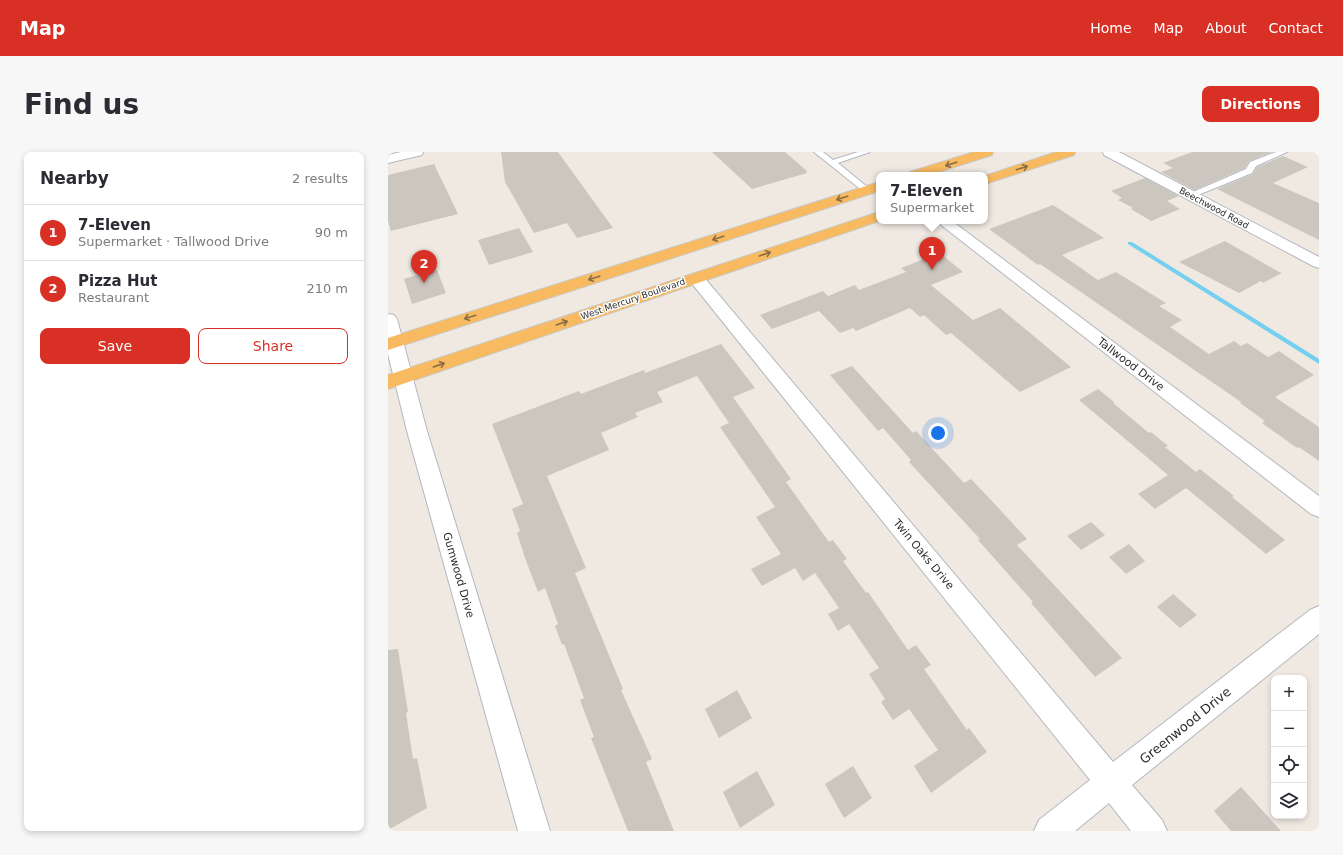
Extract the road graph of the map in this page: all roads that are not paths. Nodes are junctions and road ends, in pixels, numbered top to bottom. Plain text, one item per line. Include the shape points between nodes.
1 (417, 152) edge
2 (818, 152) edge
3 (866, 152) edge
4 (987, 152) edge
5 (1069, 152) edge
6 (1109, 152) edge
7 (1283, 152) edge
8 (388, 159) edge
9 (831, 163) junction
10 (924, 172) edge
11 (988, 179) edge
12 (873, 188) edge
13 (1190, 195) junction
14 (876, 217) edge
15 (947, 224) edge
16 (1319, 263) edge
17 (696, 278) junction
18 (388, 319) edge
19 (391, 343) edge
20 (395, 380) edge
21 (1319, 508) edge
22 (1319, 618) edge
23 (1112, 782) junction
24 (534, 831) edge
25 (1050, 831) edge
26 (1151, 831) edge

1 - 8 street
2 - 9 lane
3 - 9 lane
4 -> 10 highway
11 -> 5 highway
6 - 13 street, Beechwood Road
7 - 13 lane via 1253,164 1249,171
9 - 12 lane
12 -> 19 highway
13 - 16 street, Beechwood Road
17 -> 14 highway, West Mercury Boulevard
15 - 21 street, Tallwood Drive
20 -> 17 highway, West Mercury Boulevard
17 - 23 street, Twin Oaks Drive
18 - 19 street, Gumwood Drive
19 - 20 street, Gumwood Drive
20 - 24 street, Gumwood Drive
22 - 23 street, Greenwood Drive
23 - 25 street, Greenwood Drive
23 - 26 street, Twin Oaks Drive

